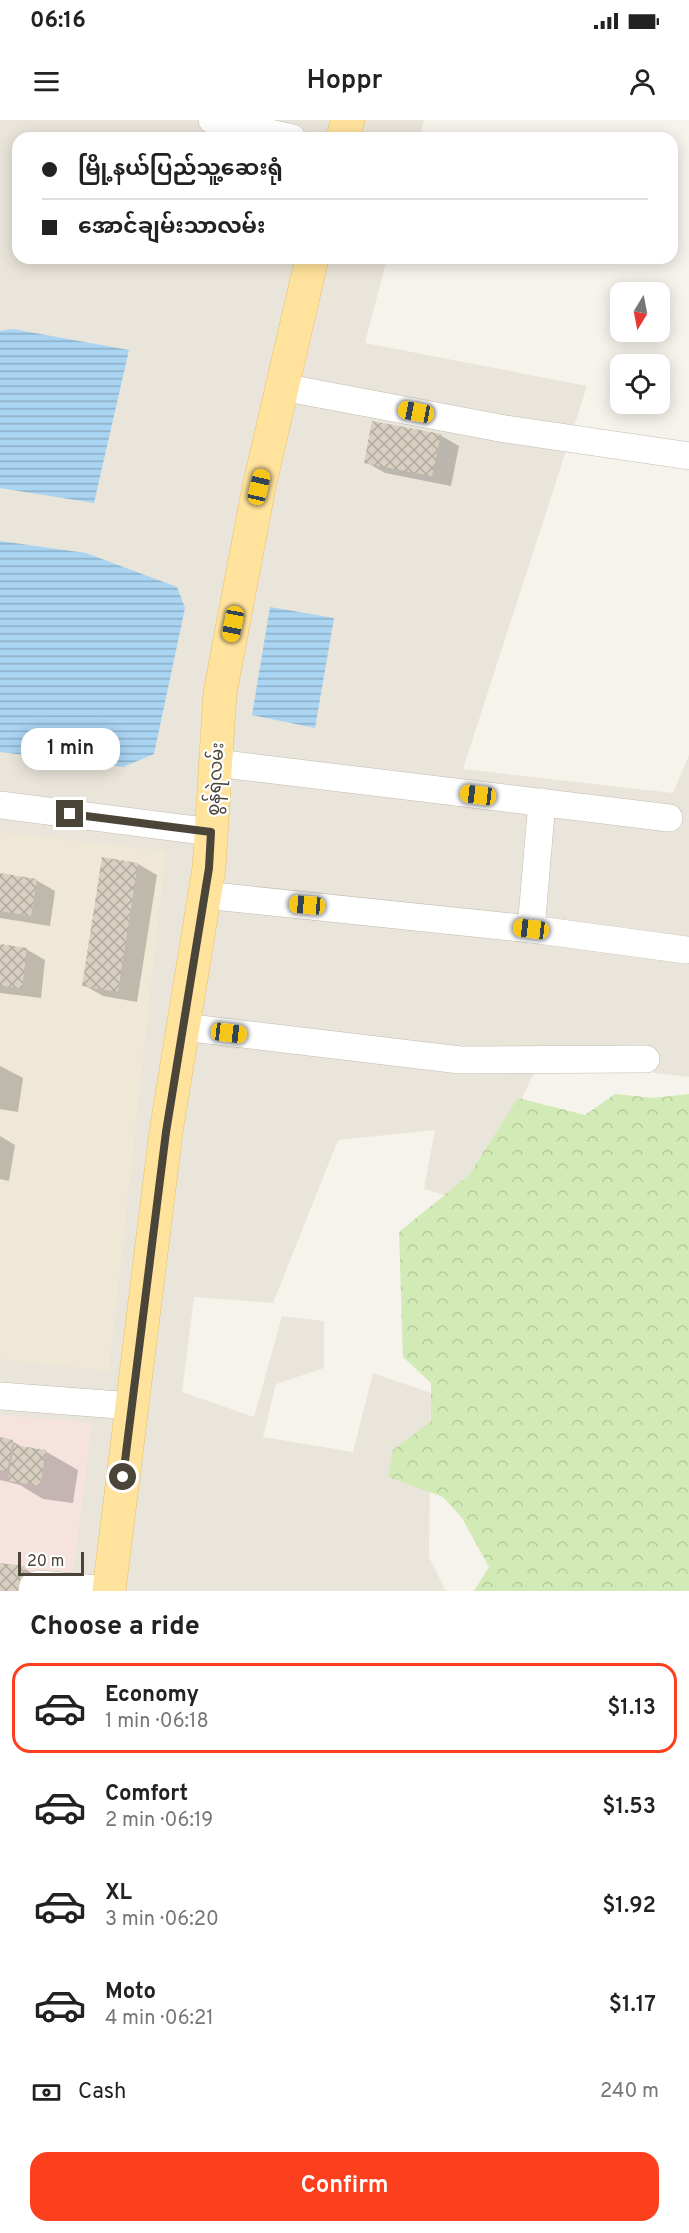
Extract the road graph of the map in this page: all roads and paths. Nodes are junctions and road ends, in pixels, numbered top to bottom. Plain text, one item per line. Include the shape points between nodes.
1 (212, 120) edge
2 (265, 132) edge
3 (311, 264) edge
4 (282, 387) junction
5 (689, 456) edge
6 (216, 763) junction
7 (542, 802) junction
8 (0, 805) edge
9 (669, 818) dead end
10 (211, 832) junction
11 (204, 895) junction
12 (531, 929) junction
13 (686, 950) dead end
14 (183, 1027) junction
15 (646, 1059) dead end
16 (0, 1396) edge
17 (132, 1406) junction
18 (32, 1591) edge
19 (109, 1591) edge

1 - 2 street
3 - 4 main road, စွန်ရဲလမ်း
4 - 5 street via 505,429
4 - 6 main road, စွန်ရဲလမ်း via 220,693
6 - 7 street
6 - 10 main road, စွန်ရဲလမ်း
7 - 9 street
7 - 12 street
8 - 10 street
10 - 11 main road, စွန်ရဲလမ်း
11 - 12 street
11 - 14 main road, စွန်ရဲလမ်း
12 - 13 street
14 - 15 street via 460,1060
14 - 17 main road, စွန်ရဲလမ်း
16 - 17 street
17 - 19 main road, စွန်ရဲလမ်း
18 - 19 street via 39,1584

